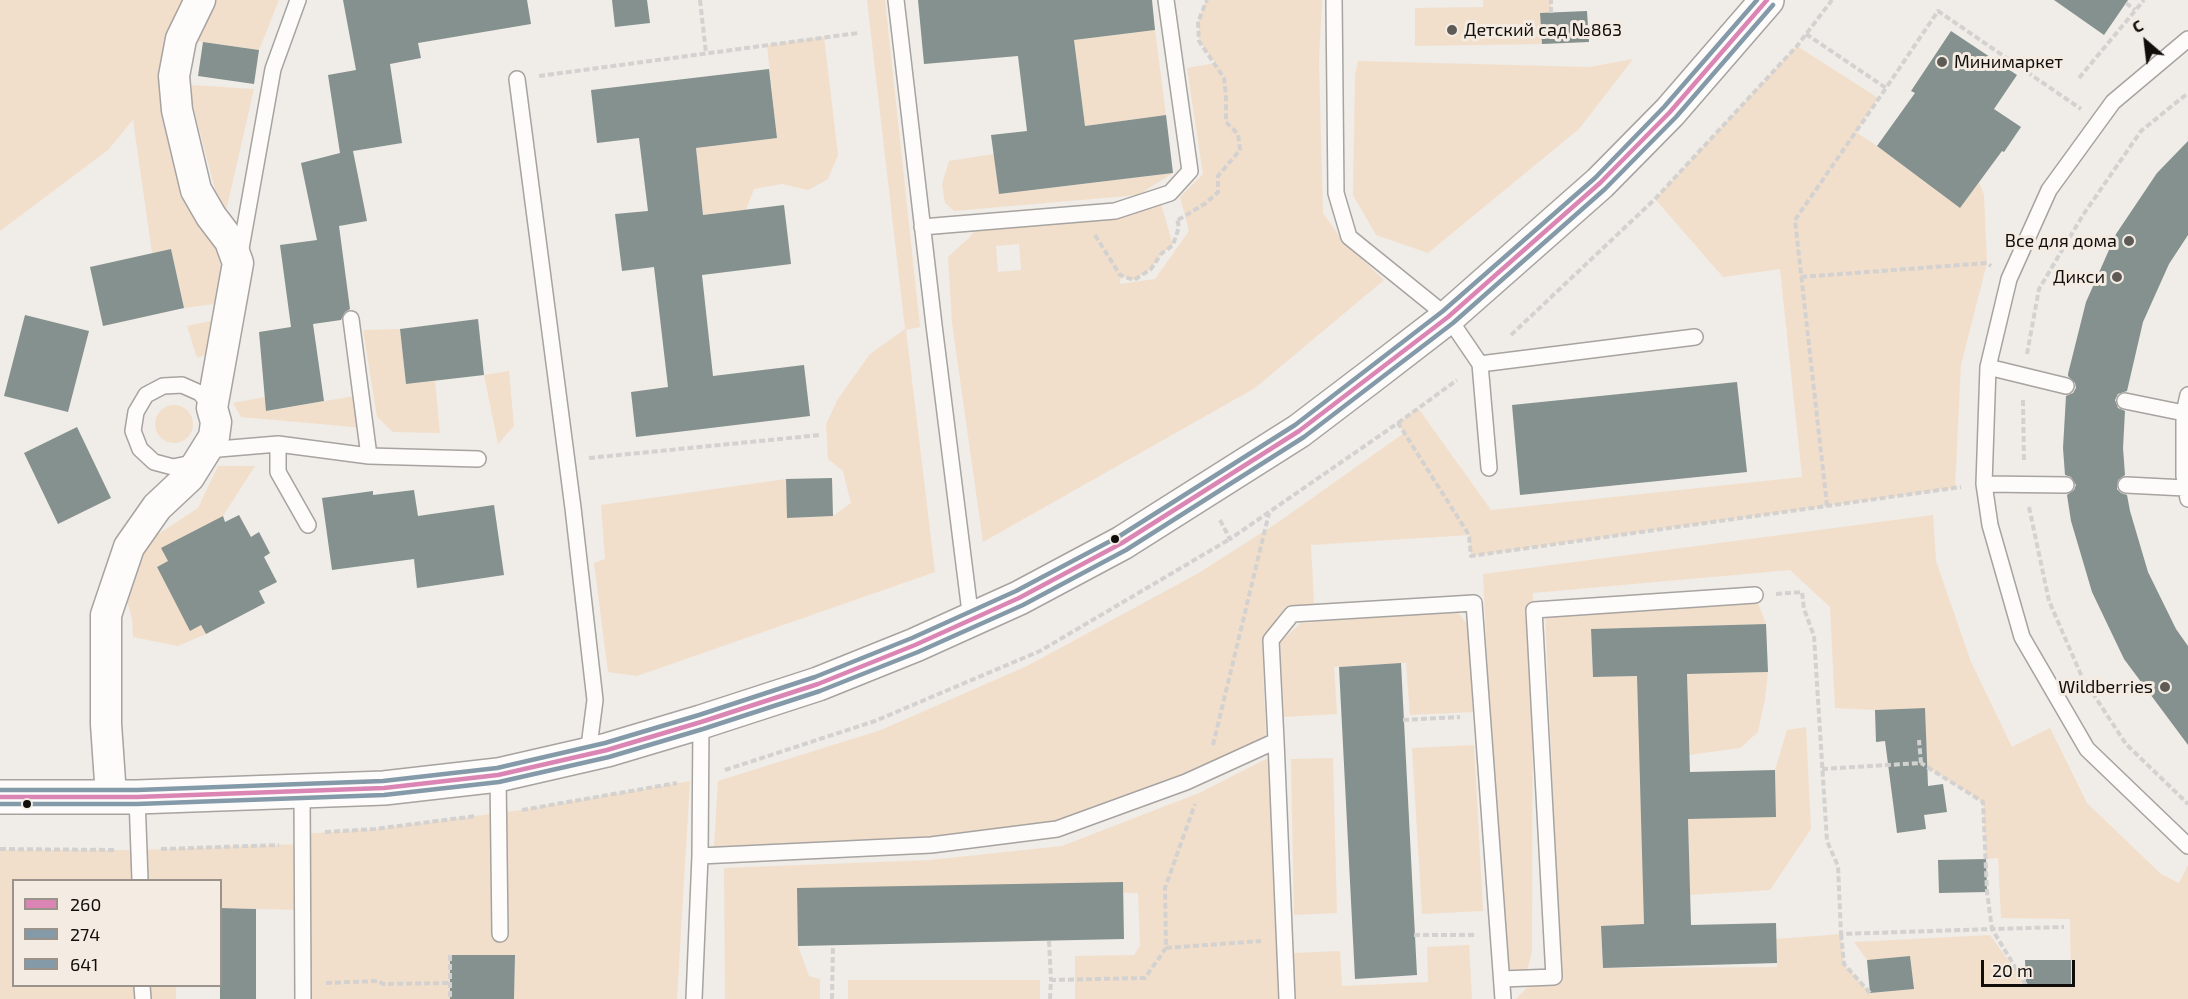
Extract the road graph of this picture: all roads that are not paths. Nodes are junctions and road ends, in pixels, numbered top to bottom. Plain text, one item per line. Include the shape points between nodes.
1 (200, 0) edge
2 (298, 0) edge
3 (896, 0) edge
4 (1166, 0) edge
5 (1334, 0) edge
6 (1761, 2) edge
7 (2188, 39) edge
8 (517, 79) road end
9 (922, 227) junction
10 (238, 263) junction
11 (1448, 317) junction
12 (351, 319) dead end
13 (1695, 337) dead end
14 (1480, 364) junction
15 (1988, 367) junction
16 (2066, 386) dead end
17 (2188, 395) edge
18 (2125, 401) dead end
19 (212, 408) junction
20 (2184, 413) junction
21 (278, 444) junction
22 (207, 450) junction
23 (369, 456) junction
24 (478, 459) dead end
25 (1488, 468) dead end
26 (1984, 484) junction
27 (2066, 485) dead end
28 (2126, 485) dead end
29 (2186, 493) edge
30 (308, 525) dead end
31 (1755, 595) road end
32 (971, 620) junction
33 (701, 722) junction
34 (1276, 741) junction
35 (588, 754) junction
36 (498, 775) junction
37 (302, 791) junction
38 (0, 797) edge
39 (124, 797) junction
40 (2188, 846) edge
41 (700, 856) junction
42 (140, 879) edge
43 (500, 934) dead end
44 (1502, 979) junction
45 (303, 999) edge
46 (694, 999) edge
47 (1287, 999) edge
48 (1503, 999) edge

1 - 10 street via 181,39 174,76 177,110 196,190 230,241
2 - 10 lane via 273,69
3 - 9 lane
4 - 9 lane via 1190,171 1170,193 1115,212
5 - 11 lane via 1336,193 1349,237
6 - 11 street via 1670,111 1600,183
7 - 15 lane via 2113,102 2049,190 2009,279
8 - 35 lane via 595,700
9 - 32 lane
10 - 19 street
11 - 14 lane
11 - 32 street via 1299,431 1122,543
12 - 23 lane
13 - 14 lane
14 - 25 lane
15 - 16 lane
15 - 26 lane
17 - 20 lane
18 - 20 lane
19 - 22 street via 216,422
19 - 22 lane via 200,393 182,385 163,386 146,395 136,412 133,431 140,449 154,462 173,467 192,463
20 - 29 lane
21 - 22 lane
21 - 23 lane
21 - 30 lane via 278,472
22 - 39 street via 129,547 105,615 106,724
23 - 24 lane
26 - 27 lane
26 - 40 lane via 1990,525 2022,637 2087,749
28 - 29 lane
31 - 44 lane via 1534,610 1554,977
32 - 33 street via 818,684
33 - 35 street
33 - 41 lane
34 - 41 lane via 1186,782 1057,829 931,845
34 - 44 lane via 1271,640 1292,614 1474,603
34 - 47 lane
35 - 36 street
36 - 37 street via 384,788
36 - 43 lane
37 - 39 street
37 - 45 lane
38 - 39 street
39 - 42 lane via 139,850
41 - 46 lane
44 - 48 lane

